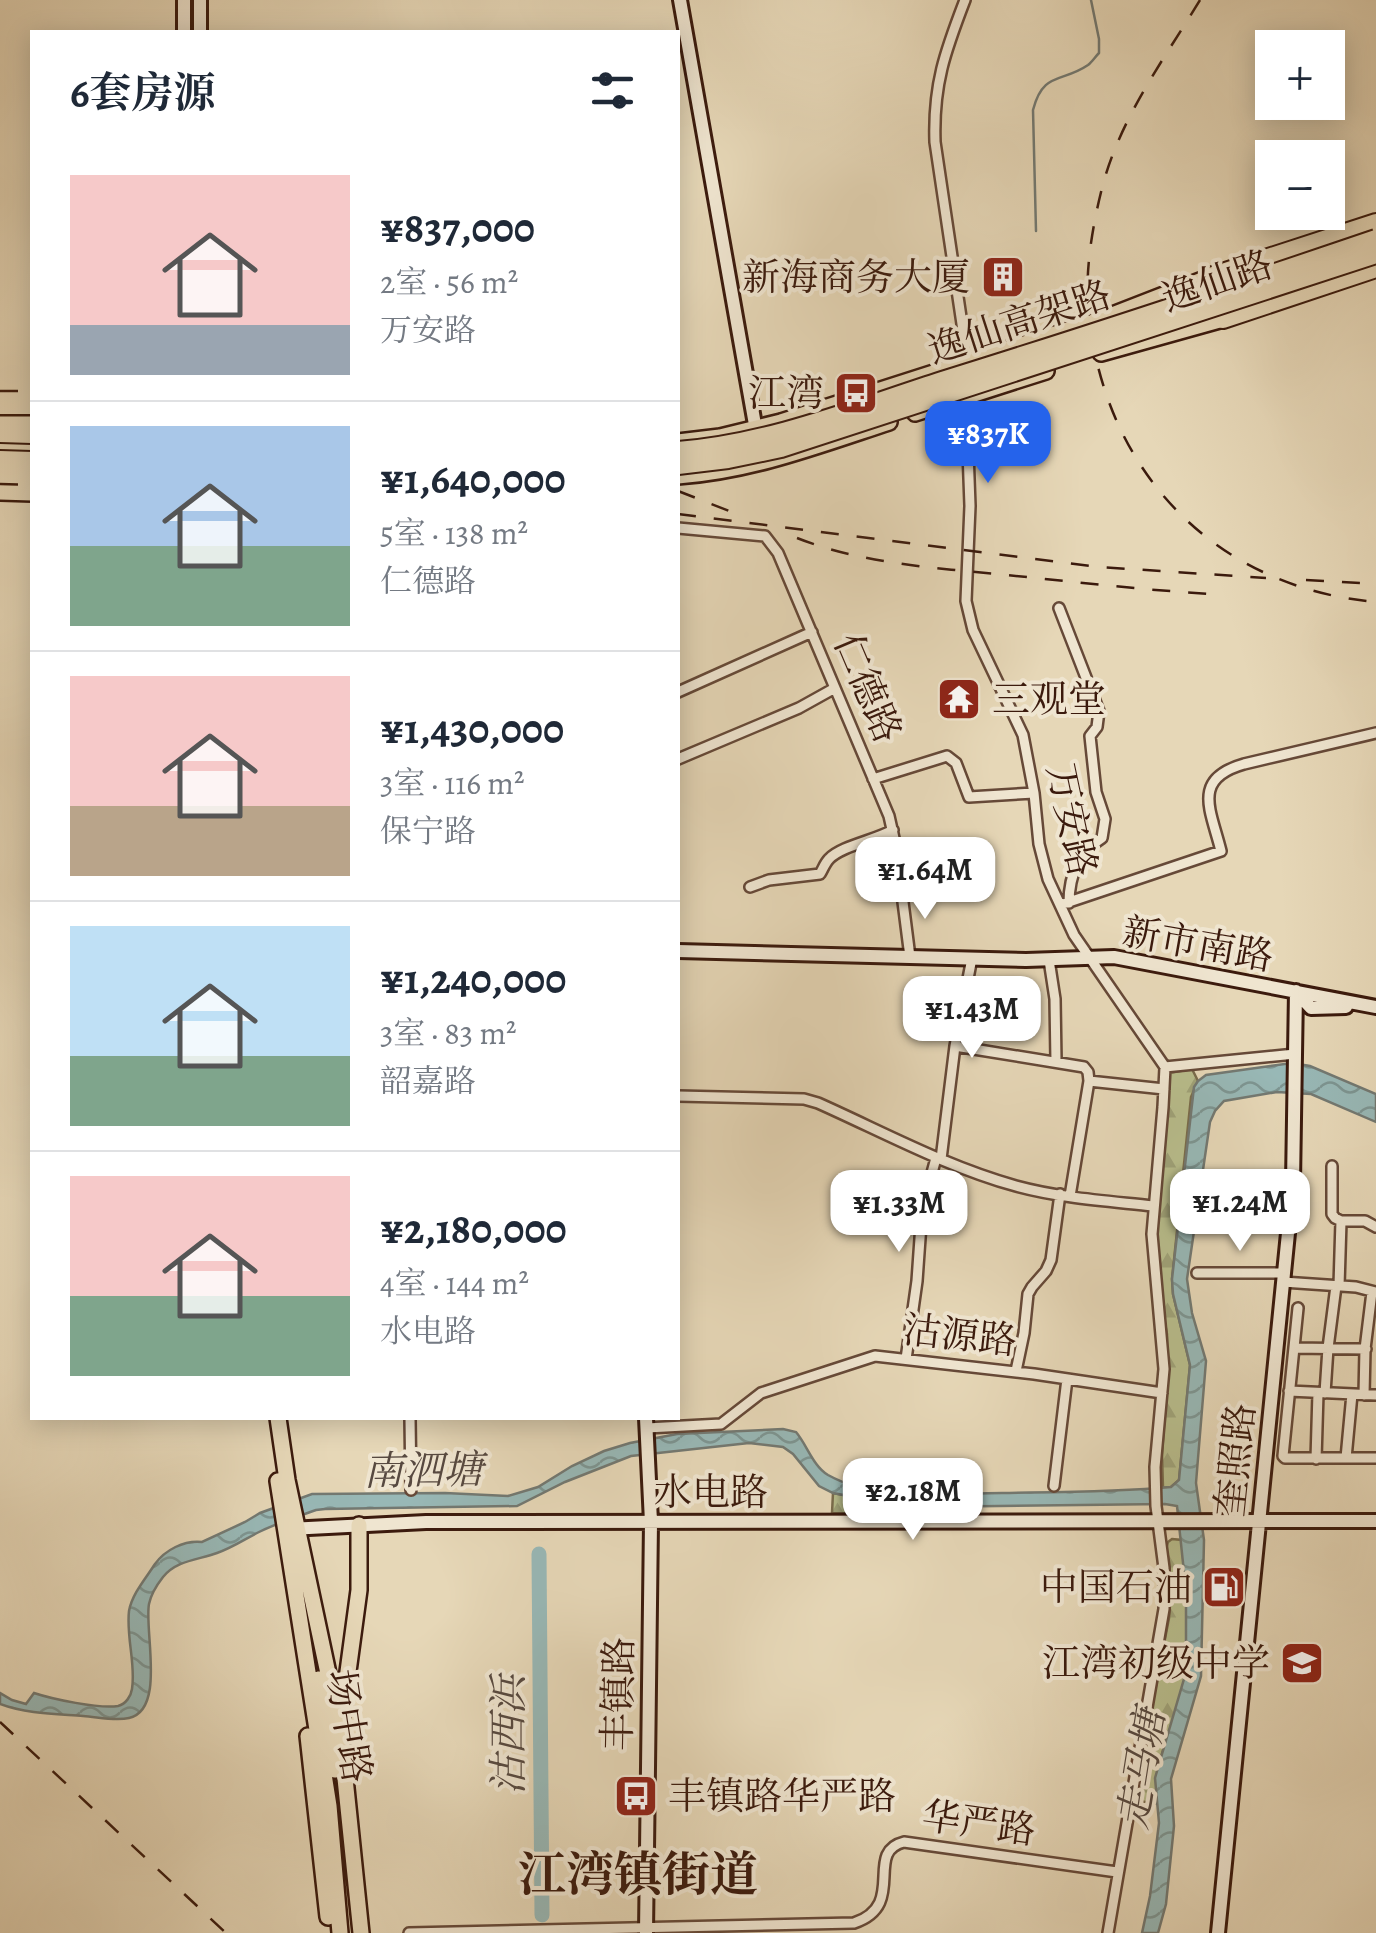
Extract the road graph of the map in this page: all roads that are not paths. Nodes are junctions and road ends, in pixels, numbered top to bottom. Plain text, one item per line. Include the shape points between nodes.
1 (184, 0) edge
2 (200, 0) edge
3 (680, 0) edge
4 (964, 0) edge
5 (184, 30) edge
6 (200, 30) edge
7 (1376, 214) edge
8 (1376, 226) edge
9 (1376, 239) edge
10 (1376, 265) edge
11 (1210, 276) junction
12 (1102, 318) junction
13 (1223, 319) junction
14 (1111, 349) junction
15 (966, 363) junction
16 (966, 398) junction
17 (0, 424) edge
18 (30, 424) edge
19 (756, 429) junction
20 (0, 438) edge
21 (30, 438) edge
22 (680, 442) edge
23 (680, 451) edge
24 (0, 460) edge
25 (30, 460) edge
26 (762, 463) junction
27 (680, 465) edge
28 (0, 470) edge
29 (30, 473) edge
30 (30, 473) edge
31 (680, 476) edge
32 (0, 477) edge
33 (0, 492) edge
34 (30, 493) edge
35 (680, 528) edge
36 (1059, 608) dead end
37 (812, 632) junction
38 (835, 688) junction
39 (680, 691) edge
40 (1376, 733) edge
41 (680, 758) edge
42 (874, 780) junction
43 (1034, 793) junction
44 (893, 830) junction
45 (750, 887) dead end
46 (1064, 904) junction
47 (680, 951) edge
48 (910, 957) junction
49 (972, 958) junction
50 (1090, 958) junction
51 (1049, 960) junction
52 (1296, 992) junction
53 (1376, 1007) edge
54 (955, 1046) junction
55 (1295, 1058) junction
56 (1056, 1061) junction
57 (1165, 1067) junction
58 (1089, 1081) junction
59 (1164, 1089) junction
60 (680, 1096) edge
61 (938, 1158) junction
62 (1332, 1166) dead end
63 (1065, 1195) junction
64 (1153, 1206) junction
65 (1341, 1221) junction
66 (1376, 1227) edge
67 (1197, 1273) dead end
68 (1284, 1278) junction
69 (1338, 1286) junction
70 (1374, 1292) edge
71 (1298, 1308) dead end
72 (1294, 1348) junction
73 (1328, 1348) junction
74 (1366, 1349) junction
75 (906, 1360) junction
76 (1016, 1372) junction
77 (1067, 1379) junction
78 (1290, 1392) junction
79 (1162, 1393) junction
80 (1322, 1393) junction
81 (1358, 1394) junction
82 (1376, 1395) edge
83 (270, 1420) edge
84 (278, 1420) edge
85 (410, 1420) edge
86 (647, 1427) edge
87 (1346, 1458) junction
88 (1376, 1458) edge
89 (1316, 1459) junction
90 (283, 1481) junction
91 (1054, 1486) dead end
92 (411, 1490) dead end
93 (1260, 1521) junction
94 (1376, 1521) edge
95 (291, 1522) junction
96 (652, 1522) junction
97 (1158, 1522) junction
98 (360, 1525) junction
99 (306, 1568) junction
100 (340, 1730) junction
101 (335, 1804) junction
102 (1117, 1872) junction
103 (646, 1930) edge
104 (330, 1933) edge
105 (340, 1933) edge
106 (353, 1933) edge
107 (361, 1933) edge
108 (409, 1933) edge
109 (1108, 1933) edge
110 (1218, 1933) edge

1 - 5 street
2 - 6 street
3 - 19 street
4 - 15 street, 万安路 via 940,70 934,120
7 - 11 main road via 1230,263
8 - 11 highway
8 - 11 main road, 逸仙路 via 1229,277
9 - 23 highway, 逸仙高架路, bridge via 779,434
10 - 13 highway
10 - 13 main road, 逸仙路 via 1249,317
10 - 27 highway, 逸仙高架路, bridge via 781,448
11 - 12 main road, 逸仙路
12 - 14 main road via 1097,338
12 - 15 main road, 逸仙路
13 - 14 main road, 逸仙路
14 - 16 main road, 逸仙路
15 - 16 street, 万安路
15 - 19 main road, 逸仙路
16 - 26 main road, 逸仙路
16 - 43 street, 万安路 via 968,615 1023,735
17 - 18 main road
19 - 22 main road, 逸仙路
19 - 26 street
20 - 21 highway
24 - 25 highway
26 - 31 main road, 逸仙路
28 - 29 main road
30 - 32 highway
33 - 34 main road
35 - 37 street, 仁德路 via 766,536
36 - 46 street via 1099,711 1090,736 1105,819 1102,838 1075,866
37 - 38 street, 仁德路
37 - 39 street
38 - 41 street
38 - 42 street, 仁德路
40 - 46 street via 1220,774 1208,793 1221,851
42 - 43 street via 946,756 956,763 969,797
42 - 44 street, 仁德路
43 - 46 street, 万安路 via 1044,866
44 - 45 street via 831,856 820,874
44 - 48 street, 仁德路
46 - 50 street, 万安路
47 - 48 street, 新市南路
48 - 49 street, 新市南路
49 - 51 street, 新市南路
49 - 54 street
50 - 51 street, 新市南路
50 - 52 street, 新市南路
50 - 57 street, 万安路
51 - 56 street
52 - 53 street, 新市南路
52 - 55 street, 奎照路
54 - 56 street
54 - 61 street
55 - 57 street
55 - 68 street, 奎照路
56 - 58 street via 1084,1066
57 - 59 street
58 - 59 street
58 - 63 street
59 - 64 street
60 - 61 street via 804,1099
61 - 63 street via 1018,1187
61 - 75 street via 922,1210
62 - 65 street via 1332,1214
63 - 64 street
63 - 76 street via 1050,1260 1028,1294
64 - 79 street
65 - 66 street
65 - 69 street
67 - 68 street
68 - 69 street
68 - 93 street, 奎照路
69 - 70 street
69 - 73 street
70 - 74 street
71 - 72 street
72 - 73 street
72 - 78 street
73 - 74 street
73 - 80 street
74 - 81 street
75 - 76 street, 沽源路
75 - 86 street, 沽源路 via 875,1356 761,1393 721,1424
76 - 77 street, 沽源路
77 - 79 street, 沽源路
77 - 91 street
78 - 80 street
78 - 89 street via 1284,1456
79 - 97 street
80 - 81 street
80 - 89 street
81 - 82 street
81 - 87 street
83 - 90 main road, 场中路
84 - 90 main road, 场中路
85 - 92 street
86 - 96 street, 丰镇路
87 - 88 street
87 - 89 street
90 - 95 main road, 场中路
93 - 94 street, 水电路
93 - 97 street, 水电路
93 - 110 street, 奎照路
95 - 98 street, 水电路
95 - 99 main road, 场中路
95 - 101 main road, 场中路
95 - 104 main road, 场中路 via 282,1556
96 - 97 street, 水电路
96 - 98 street, 水电路
96 - 103 street, 丰镇路
97 - 102 street via 1164,1609
98 - 100 main road via 359,1590
99 - 100 main road, 场中路
99 - 101 main road, 场中路 via 303,1586
100 - 107 main road, 场中路
101 - 105 main road, 场中路
101 - 106 main road, 场中路
102 - 103 street, 华严路 via 904,1842 889,1849 877,1910 854,1923
102 - 109 street
103 - 108 street, 华严路

